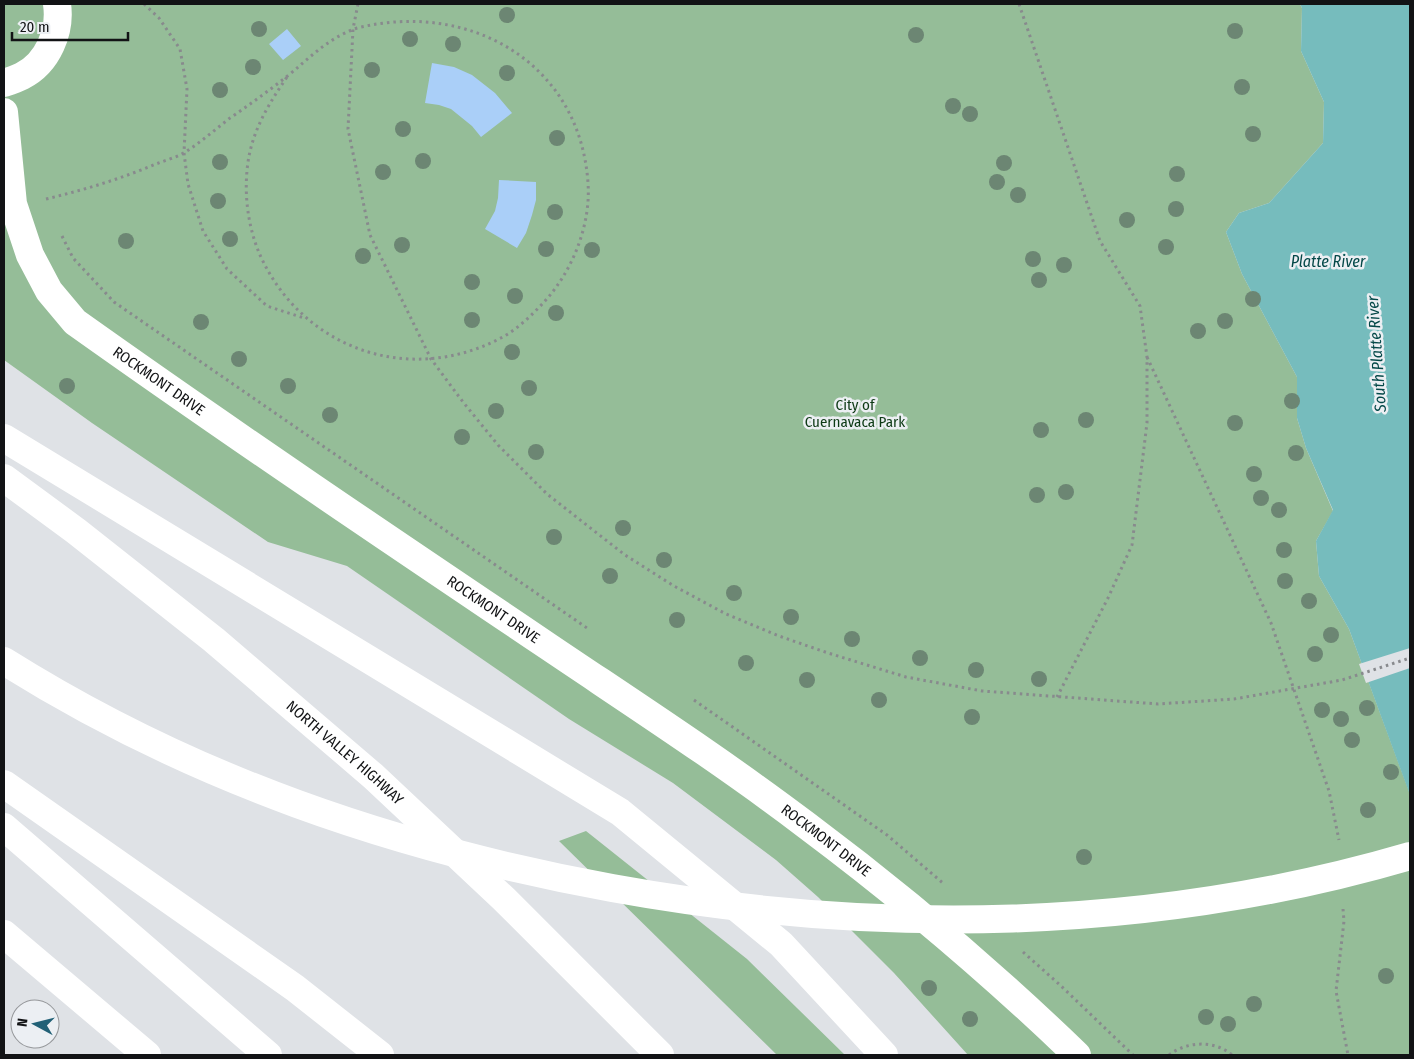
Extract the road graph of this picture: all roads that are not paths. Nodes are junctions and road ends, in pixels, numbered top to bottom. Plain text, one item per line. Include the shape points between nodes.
1 (57, 4) edge
2 (4, 83) edge
3 (4, 112) edge
4 (4, 438) edge
5 (4, 478) edge
6 (4, 662) edge
7 (4, 784) edge
8 (4, 826) edge
9 (1410, 856) edge
10 (4, 934) edge
11 (147, 1055) edge
12 (268, 1055) edge
13 (380, 1055) edge
14 (660, 1055) edge
15 (884, 1055) edge
16 (1077, 1055) edge

1 - 2 main road via 59,16 54,39 42,60 24,76
3 - 16 main road, ROCKMONT DRIVE via 13,204 30,256 50,291 75,322 804,824 975,961
4 - 15 main road via 620,812 781,944
5 - 14 main road, NORTH VALLEY HIGHWAY via 214,640 373,776 504,899
6 - 9 main road via 44,687 160,748 317,812 489,863 695,902 864,918 975,920 1049,917 1156,908 1270,890 1322,880
7 - 13 main road via 295,988
8 - 12 main road
10 - 11 main road

